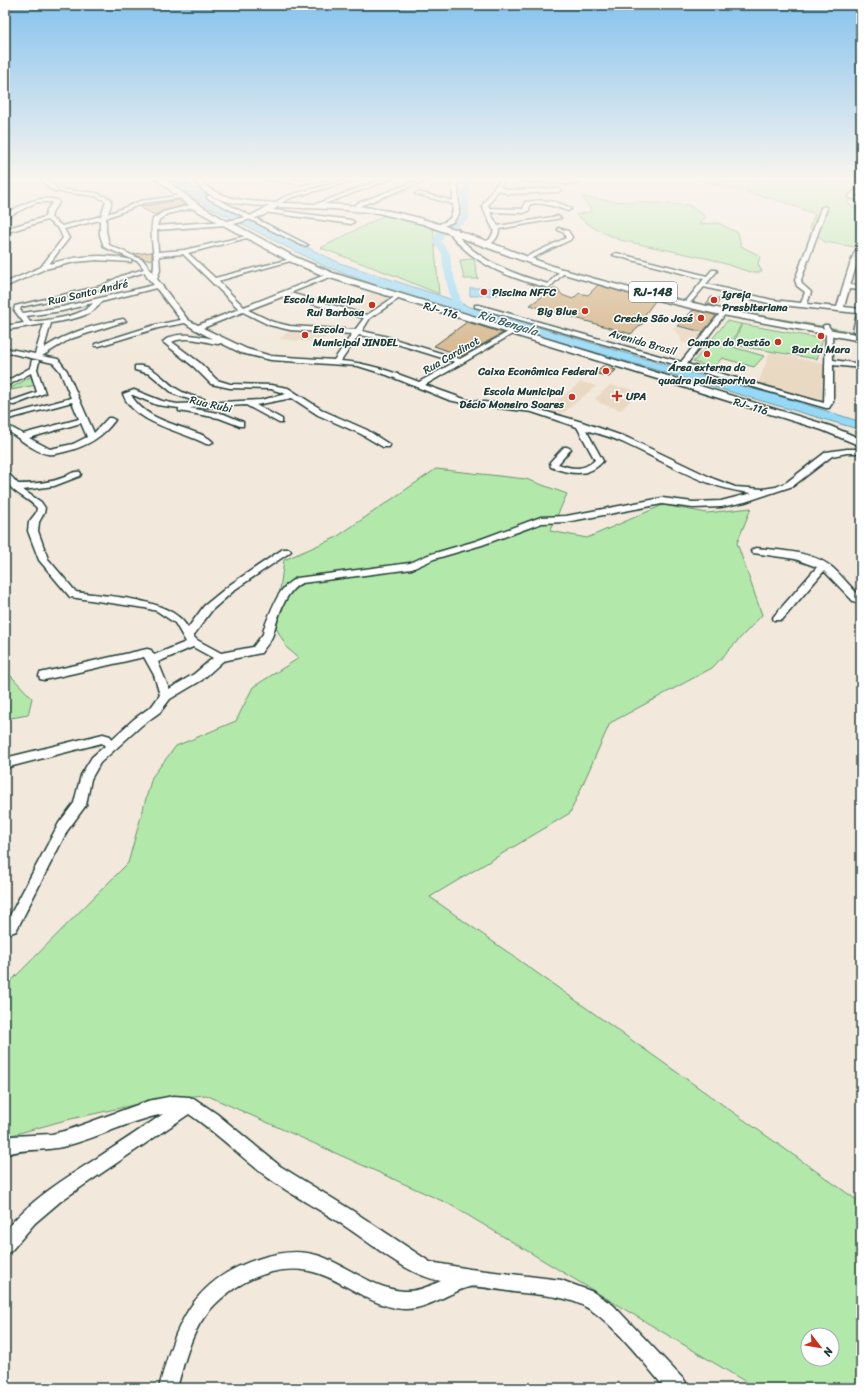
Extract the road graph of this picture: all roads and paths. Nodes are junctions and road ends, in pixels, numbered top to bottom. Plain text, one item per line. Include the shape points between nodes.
1 (63, 242) edge
2 (104, 242) edge
3 (155, 242) edge
4 (225, 242) edge
5 (260, 242) edge
6 (299, 242) edge
7 (461, 242) edge
8 (484, 242) edge
9 (562, 242) edge
10 (812, 242) edge
11 (487, 243) junction
12 (305, 245) dead end
13 (861, 245) edge
14 (184, 252) junction
15 (156, 254) junction
16 (616, 255) dead end
17 (530, 257) junction
18 (292, 259) junction
19 (43, 268) junction
20 (852, 270) junction
21 (143, 271) junction
22 (563, 271) junction
23 (714, 271) dead end
24 (861, 271) edge
25 (330, 275) junction
26 (708, 278) junction
27 (215, 280) junction
28 (155, 283) junction
29 (5, 285) edge
30 (702, 285) junction
31 (847, 287) junction
32 (861, 288) edge
33 (285, 294) junction
34 (398, 297) junction
35 (673, 299) junction
36 (98, 300) junction
37 (689, 301) junction
38 (803, 305) junction
39 (477, 306) dead end
40 (840, 308) junction
41 (244, 310) junction
42 (861, 311) edge
43 (724, 312) junction
44 (22, 315) junction
45 (368, 317) junction
46 (123, 321) dead end
47 (186, 321) junction
48 (48, 322) junction
49 (28, 324) junction
50 (5, 328) edge
51 (196, 328) junction
52 (828, 329) junction
53 (356, 332) junction
54 (512, 332) junction
55 (859, 335) edge
56 (226, 343) junction
57 (97, 345) dead end
58 (5, 350) edge
59 (38, 356) junction
60 (861, 356) edge
61 (460, 361) junction
62 (336, 362) junction
63 (829, 362) junction
64 (682, 365) junction
65 (861, 366) edge
66 (138, 368) dead end
67 (33, 369) junction
68 (421, 384) junction
69 (5, 385) edge
70 (293, 395) junction
71 (74, 399) junction
72 (5, 402) edge
73 (246, 402) junction
74 (215, 405) junction
75 (177, 406) junction
76 (5, 418) edge
77 (83, 420) junction
78 (111, 420) dead end
79 (279, 421) dead end
80 (240, 424) dead end
81 (579, 424) junction
82 (5, 426) edge
83 (22, 437) junction
84 (92, 440) junction
85 (209, 442) dead end
86 (386, 445) dead end
87 (860, 447) edge
88 (567, 449) dead end
89 (76, 474) dead end
90 (5, 475) edge
91 (14, 486) junction
92 (763, 492) junction
93 (286, 551) dead end
94 (756, 551) dead end
95 (823, 566) junction
96 (861, 602) edge
97 (778, 618) dead end
98 (190, 639) junction
99 (220, 657) junction
100 (152, 660) junction
101 (44, 676) dead end
102 (166, 696) junction
103 (112, 746) junction
104 (5, 763) edge
105 (10, 927) dead end
106 (189, 1105) junction
107 (5, 1147) edge
108 (5, 1245) edge
109 (470, 1278) junction
110 (168, 1388) edge
111 (678, 1388) edge

1 - 19 street
2 - 28 street via 106,246 141,260
3 - 15 street
4 - 14 street
5 - 18 main road, RJ- 116
6 - 12 street
7 - 22 street via 486,263 504,272 549,286
8 - 11 main road
9 - 17 street
10 - 38 street via 798,280 808,292
11 - 17 main road
11 - 22 main road
13 - 20 street
14 - 15 street
14 - 27 street
15 - 28 street
16 - 26 street
17 - 22 main road
18 - 25 main road, RJ- 116
18 - 27 street
19 - 21 street via 99,258 128,261
19 - 29 street
20 - 24 street
20 - 31 street
21 - 28 street
21 - 44 street via 103,287 21,305 17,309
22 - 35 main road
23 - 26 street
25 - 33 street
25 - 34 main road, RJ- 116
26 - 30 street
27 - 41 street
28 - 36 street, Rua Santo André
28 - 47 street
30 - 37 street
30 - 38 street via 758,299
31 - 32 street
31 - 40 street
33 - 41 street
33 - 45 street
34 - 45 street
34 - 54 main road, RJ- 116
35 - 37 main road, RJ-148
35 - 43 main road
36 - 44 street, Rua Santo André
36 - 48 street via 96,306 86,312
37 - 52 main road, RJ-148
38 - 40 street
39 - 64 street, Avenida Brasil
40 - 42 street
41 - 51 street
41 - 53 street via 279,326
42 - 55 street
43 - 52 main road
43 - 64 street
44 - 49 street
45 - 53 street
46 - 59 street via 93,328 59,341
47 - 51 street
47 - 57 street via 157,326
48 - 49 street
48 - 59 street
49 - 50 street
51 - 56 street
52 - 55 main road
52 - 63 street
53 - 61 street via 402,342
53 - 62 street
54 - 61 street, Rua Cardinot
54 - 87 main road, RJ- 116 via 812,425
55 - 60 street
56 - 62 street via 262,356
56 - 70 street via 186,338 167,342 214,382 244,387 279,388
58 - 59 street
59 - 67 street
59 - 71 street via 55,361 63,371
61 - 68 street, Rua Cardinot
62 - 68 street via 375,368
63 - 64 street, Avenida Brasil via 829,402 826,406
63 - 65 street
66 - 74 street via 156,374 180,395
67 - 69 street
67 - 72 street via 41,394 11,403
68 - 81 street via 467,402 533,410
70 - 73 street
70 - 86 street via 321,413
71 - 76 street
71 - 77 street
73 - 74 street
73 - 79 street
74 - 75 street
75 - 80 street, Rua Rubi via 186,411 221,416
75 - 85 street via 160,403 134,392 127,395 144,414
77 - 83 street
77 - 84 street
78 - 84 street
81 - 88 street via 599,461 590,469 580,471 554,465
81 - 92 street via 625,440 711,481 734,489
82 - 83 street
83 - 84 street via 43,450 53,451
87 - 92 street via 829,454 790,484
89 - 91 street via 46,486
90 - 91 street
91 - 98 street via 41,508 34,522 33,531 44,560 73,595 152,607 174,616
92 - 99 street via 722,504 693,505 662,501 573,518 540,520 479,543 431,557 412,566 300,580 288,587 268,635 257,650
93 - 98 street via 234,586 208,608
94 - 95 street via 794,556
95 - 96 street
95 - 97 street
98 - 99 street
98 - 100 street
99 - 102 street via 198,677
100 - 101 street via 147,653
100 - 102 street
102 - 103 street via 162,704
103 - 104 street via 103,738
103 - 105 street via 96,760 85,778 80,805 63,827
106 - 107 street via 173,1104 148,1109 52,1142
106 - 108 street via 37,1208
106 - 109 street via 274,1172 410,1260 427,1270
109 - 110 street via 427,1295 405,1300 387,1297 320,1265 301,1259 277,1261 260,1267 215,1291 199,1309 176,1354
109 - 111 street via 561,1289 587,1298 607,1311

